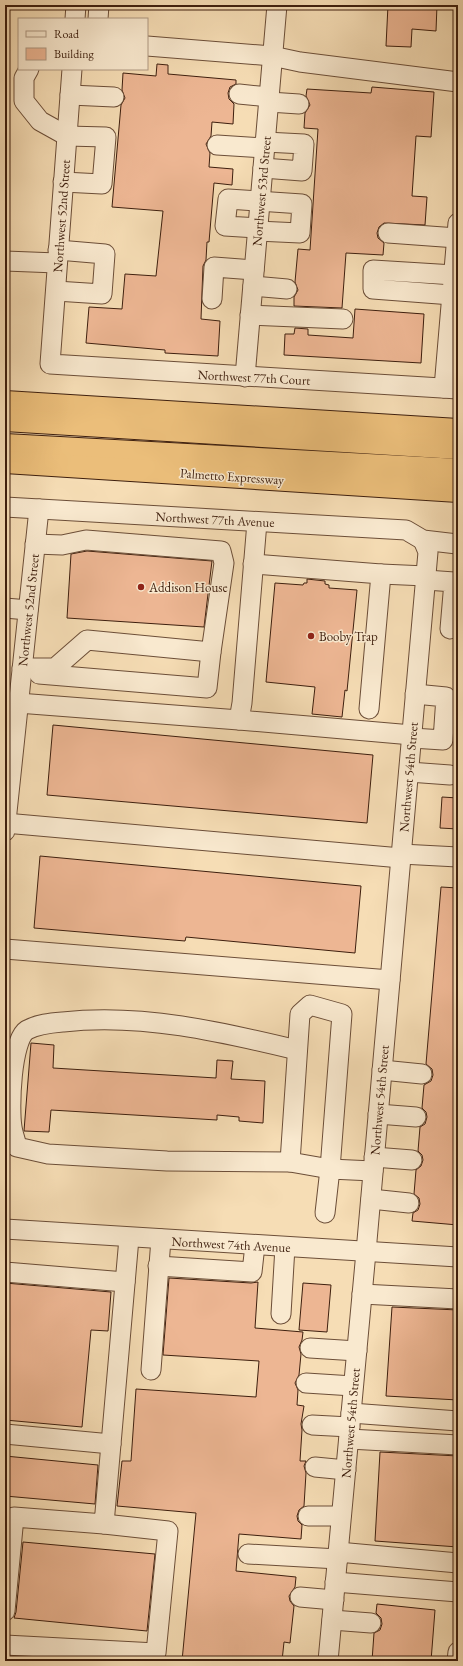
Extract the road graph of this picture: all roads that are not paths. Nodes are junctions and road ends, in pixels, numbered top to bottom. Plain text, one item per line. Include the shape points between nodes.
1 (76, 5) edge
2 (99, 5) edge
3 (277, 5) edge
4 (75, 18) edge
5 (98, 18) edge
6 (148, 46) edge
7 (272, 56) junction
8 (28, 70) edge
9 (72, 70) edge
10 (458, 82) edge
11 (239, 94) dead end
12 (70, 95) junction
13 (114, 97) dead end
14 (269, 99) junction
15 (299, 104) dead end
16 (67, 136) junction
17 (217, 145) dead end
18 (265, 145) junction
19 (263, 168) junction
20 (63, 182) junction
21 (260, 200) junction
22 (258, 229) junction
23 (388, 233) dead end
24 (457, 242) edge
25 (58, 257) junction
26 (5, 260) edge
27 (454, 275) junction
28 (253, 278) junction
29 (287, 289) dead end
30 (56, 291) junction
31 (212, 299) dead end
32 (454, 301) edge
33 (250, 315) junction
34 (343, 319) dead end
35 (50, 364) joint
36 (245, 377) junction
37 (451, 388) edge
38 (5, 402) edge
39 (5, 420) edge
40 (458, 430) edge
41 (5, 445) edge
42 (458, 448) edge
43 (5, 462) edge
44 (458, 470) edge
45 (458, 491) edge
46 (5, 507) edge
47 (39, 509) junction
48 (257, 522) junction
49 (423, 540) junction
50 (35, 544) junction
51 (457, 544) edge
52 (253, 564) junction
53 (380, 574) junction
54 (426, 578) junction
55 (5, 608) edge
56 (28, 610) junction
57 (450, 629) dead end
58 (211, 652) junction
59 (22, 670) junction
60 (416, 694) junction
61 (18, 703) junction
62 (368, 709) dead end
63 (239, 720) junction
64 (412, 736) junction
65 (408, 772) junction
66 (450, 775) dead end
67 (5, 825) edge
68 (401, 856) junction
69 (458, 857) edge
70 (5, 949) edge
71 (390, 980) junction
72 (297, 1050) junction
73 (382, 1070) junction
74 (422, 1074) dead end
75 (378, 1114) junction
76 (416, 1117) dead end
77 (412, 1160) dead end
78 (290, 1162) junction
79 (374, 1164) junction
80 (330, 1169) junction
81 (371, 1199) junction
82 (409, 1203) dead end
83 (325, 1213) dead end
84 (5, 1229) edge
85 (129, 1238) junction
86 (161, 1239) junction
87 (254, 1245) junction
88 (285, 1247) junction
89 (366, 1252) junction
90 (458, 1257) edge
91 (158, 1266) junction
92 (5, 1272) edge
93 (125, 1282) junction
94 (362, 1294) junction
95 (458, 1299) edge
96 (281, 1314) dead end
97 (310, 1348) dead end
98 (357, 1351) junction
99 (151, 1370) dead end
100 (306, 1383) dead end
101 (353, 1386) junction
102 (458, 1421) edge
103 (312, 1425) dead end
104 (350, 1426) junction
105 (5, 1434) edge
106 (111, 1444) junction
107 (458, 1445) edge
108 (315, 1467) dead end
109 (346, 1470) junction
110 (308, 1516) dead end
111 (341, 1516) junction
112 (104, 1524) junction
113 (248, 1554) dead end
114 (338, 1555) junction
115 (458, 1562) edge
116 (335, 1591) junction
117 (458, 1592) edge
118 (300, 1597) dead end
119 (5, 1611) edge
120 (332, 1620) junction
121 (370, 1623) dead end
122 (5, 1645) edge
123 (458, 1652) edge
124 (328, 1661) edge
125 (457, 1661) edge

1 - 4 street
2 - 5 street
3 - 7 street, Northwest 53rd Street
6 - 7 street
7 - 10 street via 300,62
7 - 14 street, Northwest 53rd Street
8 - 16 street via 24,78 24,101 40,121
9 - 12 street, Northwest 52nd Street
11 - 14 street
12 - 13 street
12 - 16 street, Northwest 52nd Street
14 - 15 street
14 - 18 street, Northwest 53rd Street
16 - 20 street, Northwest 52nd Street
16 - 20 street via 106,137 102,184
17 - 18 street
18 - 19 street, Northwest 53rd Street
18 - 19 street via 304,144 302,171
19 - 21 street, Northwest 53rd Street
20 - 25 street, Northwest 52nd Street
21 - 22 street, Northwest 53rd Street
21 - 22 street via 228,199 225,226
21 - 22 street via 302,204 300,233
22 - 28 street, Northwest 53rd Street
23 - 24 street
24 - 27 street
25 - 26 street
25 - 30 street, Northwest 52nd Street
25 - 30 street via 105,254 102,294
27 - 32 street
27 - 32 street via 373,270 372,288
28 - 29 street
28 - 31 street via 214,267
28 - 33 street, Northwest 53rd Street
30 - 35 street, Northwest 52nd Street
32 - 37 street
33 - 34 street
33 - 36 street, Northwest 53rd Street
35 - 36 street, Northwest 77th Court
36 - 37 street, Northwest 77th Court
38 - 40 highway
39 - 42 highway
41 - 44 highway
43 - 45 highway, Palmetto Expressway
46 - 47 street, Northwest 77th Avenue
47 - 48 street, Northwest 77th Avenue
47 - 50 street, Northwest 52nd Street
48 - 49 street, Northwest 77th Avenue via 406,530
48 - 52 street
49 - 51 street
49 - 54 street, Northwest 54th Street via 428,552
50 - 56 street, Northwest 52nd Street
50 - 58 street via 62,545 86,540 221,551 224,563
52 - 53 street
52 - 63 street
53 - 54 street
53 - 62 street
54 - 57 street via 454,582
54 - 60 street, Northwest 54th Street
55 - 56 street
56 - 59 street, Northwest 52nd Street
58 - 59 street via 87,640 55,668
58 - 59 street via 207,688
59 - 61 street, Northwest 52nd Street
60 - 64 street, Northwest 54th Street
60 - 64 street via 446,697 443,740
61 - 63 street
61 - 67 street, Northwest 52nd Street
63 - 64 street
64 - 65 street, Northwest 54th Street
65 - 66 street
65 - 68 street, Northwest 54th Street
67 - 68 street
68 - 69 street
68 - 71 street, Northwest 54th Street
70 - 71 street
71 - 73 street, Northwest 54th Street
72 - 78 street
72 - 78 street via 238,1036 150,1022 82,1020 44,1024 26,1030 18,1044 11,1098 12,1127 17,1147 25,1149 48,1154 167,1161
72 - 80 street via 300,1014 310,1005 342,1014
73 - 74 street
73 - 75 street, Northwest 54th Street
75 - 76 street
75 - 79 street, Northwest 54th Street
77 - 79 street
78 - 80 street
79 - 80 street
79 - 81 street, Northwest 54th Street
80 - 83 street
81 - 82 street
81 - 89 street, Northwest 54th Street
84 - 85 street, Northwest 74th Avenue
85 - 86 street, Northwest 74th Avenue
85 - 93 street
86 - 87 street, Northwest 74th Avenue
86 - 91 street
87 - 88 street, Northwest 74th Avenue
87 - 91 street via 252,1272
88 - 89 street, Northwest 74th Avenue
88 - 96 street
89 - 90 street, Northwest 74th Avenue
89 - 94 street, Northwest 54th Street
91 - 99 street
92 - 93 street
93 - 106 street
94 - 95 street
94 - 98 street, Northwest 54th Street
97 - 98 street
98 - 101 street, Northwest 54th Street
100 - 101 street
101 - 104 street, Northwest 54th Street
102 - 104 street
103 - 104 street
104 - 107 street
104 - 109 street, Northwest 54th Street
105 - 106 street
106 - 112 street
108 - 109 street
109 - 111 street, Northwest 54th Street
110 - 111 street
111 - 114 street, Northwest 54th Street
112 - 119 street via 14,1517
112 - 122 street via 168,1531 156,1653
113 - 114 street
114 - 115 street
114 - 116 street, Northwest 54th Street
116 - 117 street
116 - 118 street
116 - 120 street, Northwest 54th Street
120 - 121 street
120 - 124 street, Northwest 54th Street
123 - 125 street

